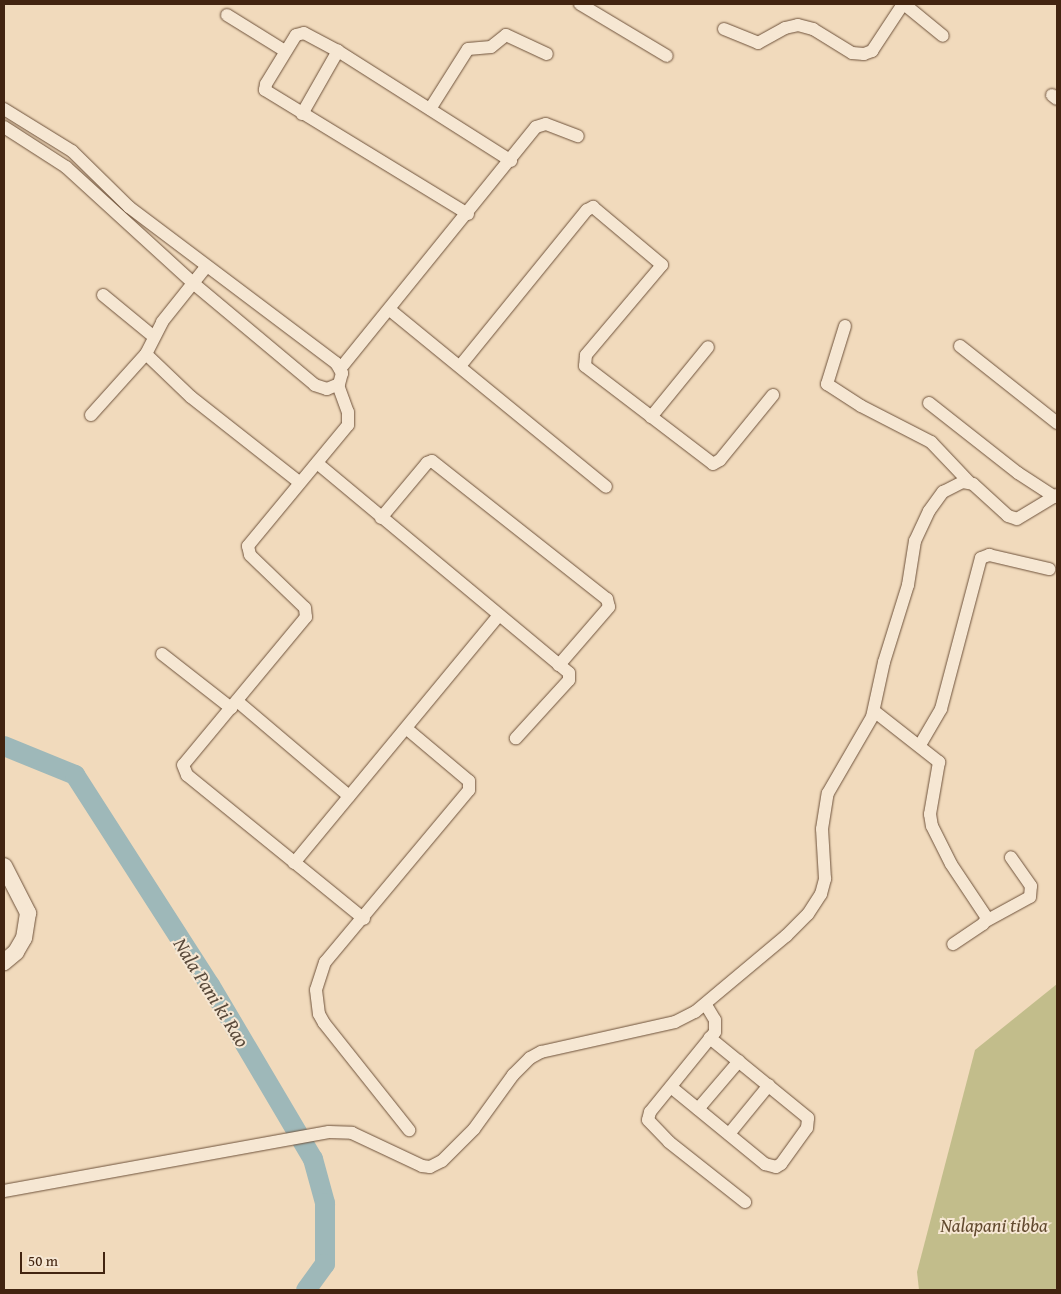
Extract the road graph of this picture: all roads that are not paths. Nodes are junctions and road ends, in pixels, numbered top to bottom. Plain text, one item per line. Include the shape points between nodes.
1 (580, 4) edge
2 (904, 4) edge
3 (227, 15) dead end
4 (724, 29) dead end
5 (943, 36) dead end
6 (285, 51) junction
7 (338, 51) junction
8 (547, 54) dead end
9 (667, 56) dead end
10 (4, 109) edge
11 (430, 109) junction
12 (302, 114) junction
13 (4, 127) edge
14 (578, 136) dead end
15 (510, 161) junction
16 (468, 214) junction
17 (206, 267) junction
18 (192, 282) junction
19 (103, 295) dead end
20 (390, 310) junction
21 (845, 326) dead end
22 (154, 337) junction
23 (960, 346) dead end
24 (708, 347) dead end
25 (146, 354) junction
26 (460, 366) junction
27 (340, 369) junction
28 (338, 385) junction
29 (773, 395) dead end
30 (929, 403) dead end
31 (91, 415) dead end
32 (651, 417) junction
33 (1057, 423) edge
34 (318, 463) junction
35 (299, 482) junction
36 (968, 482) junction
37 (606, 487) dead end
38 (1056, 496) edge
39 (381, 518) junction
40 (1049, 569) dead end
41 (498, 616) junction
42 (162, 654) dead end
43 (559, 665) junction
44 (234, 705) junction
45 (874, 711) junction
46 (407, 729) junction
47 (516, 738) dead end
48 (920, 745) junction
49 (349, 796) junction
50 (1011, 857) dead end
51 (294, 863) junction
52 (4, 866) edge
53 (364, 919) junction
54 (986, 921) junction
55 (953, 944) dead end
56 (4, 962) edge
57 (706, 1005) junction
58 (710, 1038) junction
59 (739, 1062) junction
60 (769, 1085) junction
61 (671, 1086) junction
62 (698, 1109) junction
63 (409, 1130) dead end
64 (728, 1134) junction
65 (4, 1191) edge
66 (746, 1202) dead end

1 - 9 street
2 - 4 street via 872,51 864,54 852,53 813,29 798,25 785,28 758,43
2 - 5 street
3 - 6 street
6 - 7 street via 300,33
6 - 12 street via 265,90
7 - 11 street
7 - 12 street
8 - 11 street via 506,35 491,47 468,49
10 - 17 street via 72,151 129,207
11 - 15 street
12 - 16 street
13 - 18 street via 66,167
14 - 15 street via 540,125
15 - 16 street
16 - 20 street
17 - 18 street
17 - 27 street
18 - 22 street
18 - 28 street via 315,385 328,389
19 - 22 street
20 - 26 street
20 - 27 street
21 - 36 street via 827,384 861,406 931,442
22 - 25 street
23 - 33 street
24 - 32 street
25 - 31 street
25 - 35 street via 191,397
26 - 32 street via 587,210 593,207 662,265 583,362
26 - 37 street
27 - 28 street via 342,377
28 - 34 street via 348,424
29 - 32 street via 717,464 709,463
30 - 38 street via 1018,473
34 - 35 street
34 - 39 street
35 - 44 street via 250,541 248,551 305,608 306,617
36 - 38 street via 1008,516 1017,519
36 - 45 street via 957,483 943,492 919,531
39 - 41 street
39 - 43 street via 432,461 607,599 608,607
40 - 48 street via 989,555 980,558 940,709
41 - 43 street
41 - 46 street
42 - 44 street
43 - 47 street via 569,673 569,680
44 - 49 street
44 - 51 street via 184,761 183,770
45 - 48 street
45 - 57 street via 867,729 828,793 822,829 825,879 816,904 786,936
46 - 49 street
46 - 53 street via 469,781 469,790
48 - 54 street via 939,762 930,814 932,826 952,864 985,913
49 - 51 street
50 - 54 street via 1031,886 1030,896
51 - 53 street
52 - 56 street via 28,913 24,938 16,952
53 - 63 street via 320,970 316,990 318,1008 324,1023
54 - 55 street
57 - 58 street via 716,1024
57 - 65 street via 676,1022 541,1052 530,1058 513,1075 474,1129 436,1165 422,1166 352,1133 317,1135
58 - 59 street
58 - 61 street
59 - 60 street
59 - 62 street
60 - 64 street
60 - 64 street via 805,1114 809,1123 781,1164 776,1167 765,1164
61 - 62 street
61 - 66 street via 650,1112 651,1124
62 - 64 street

